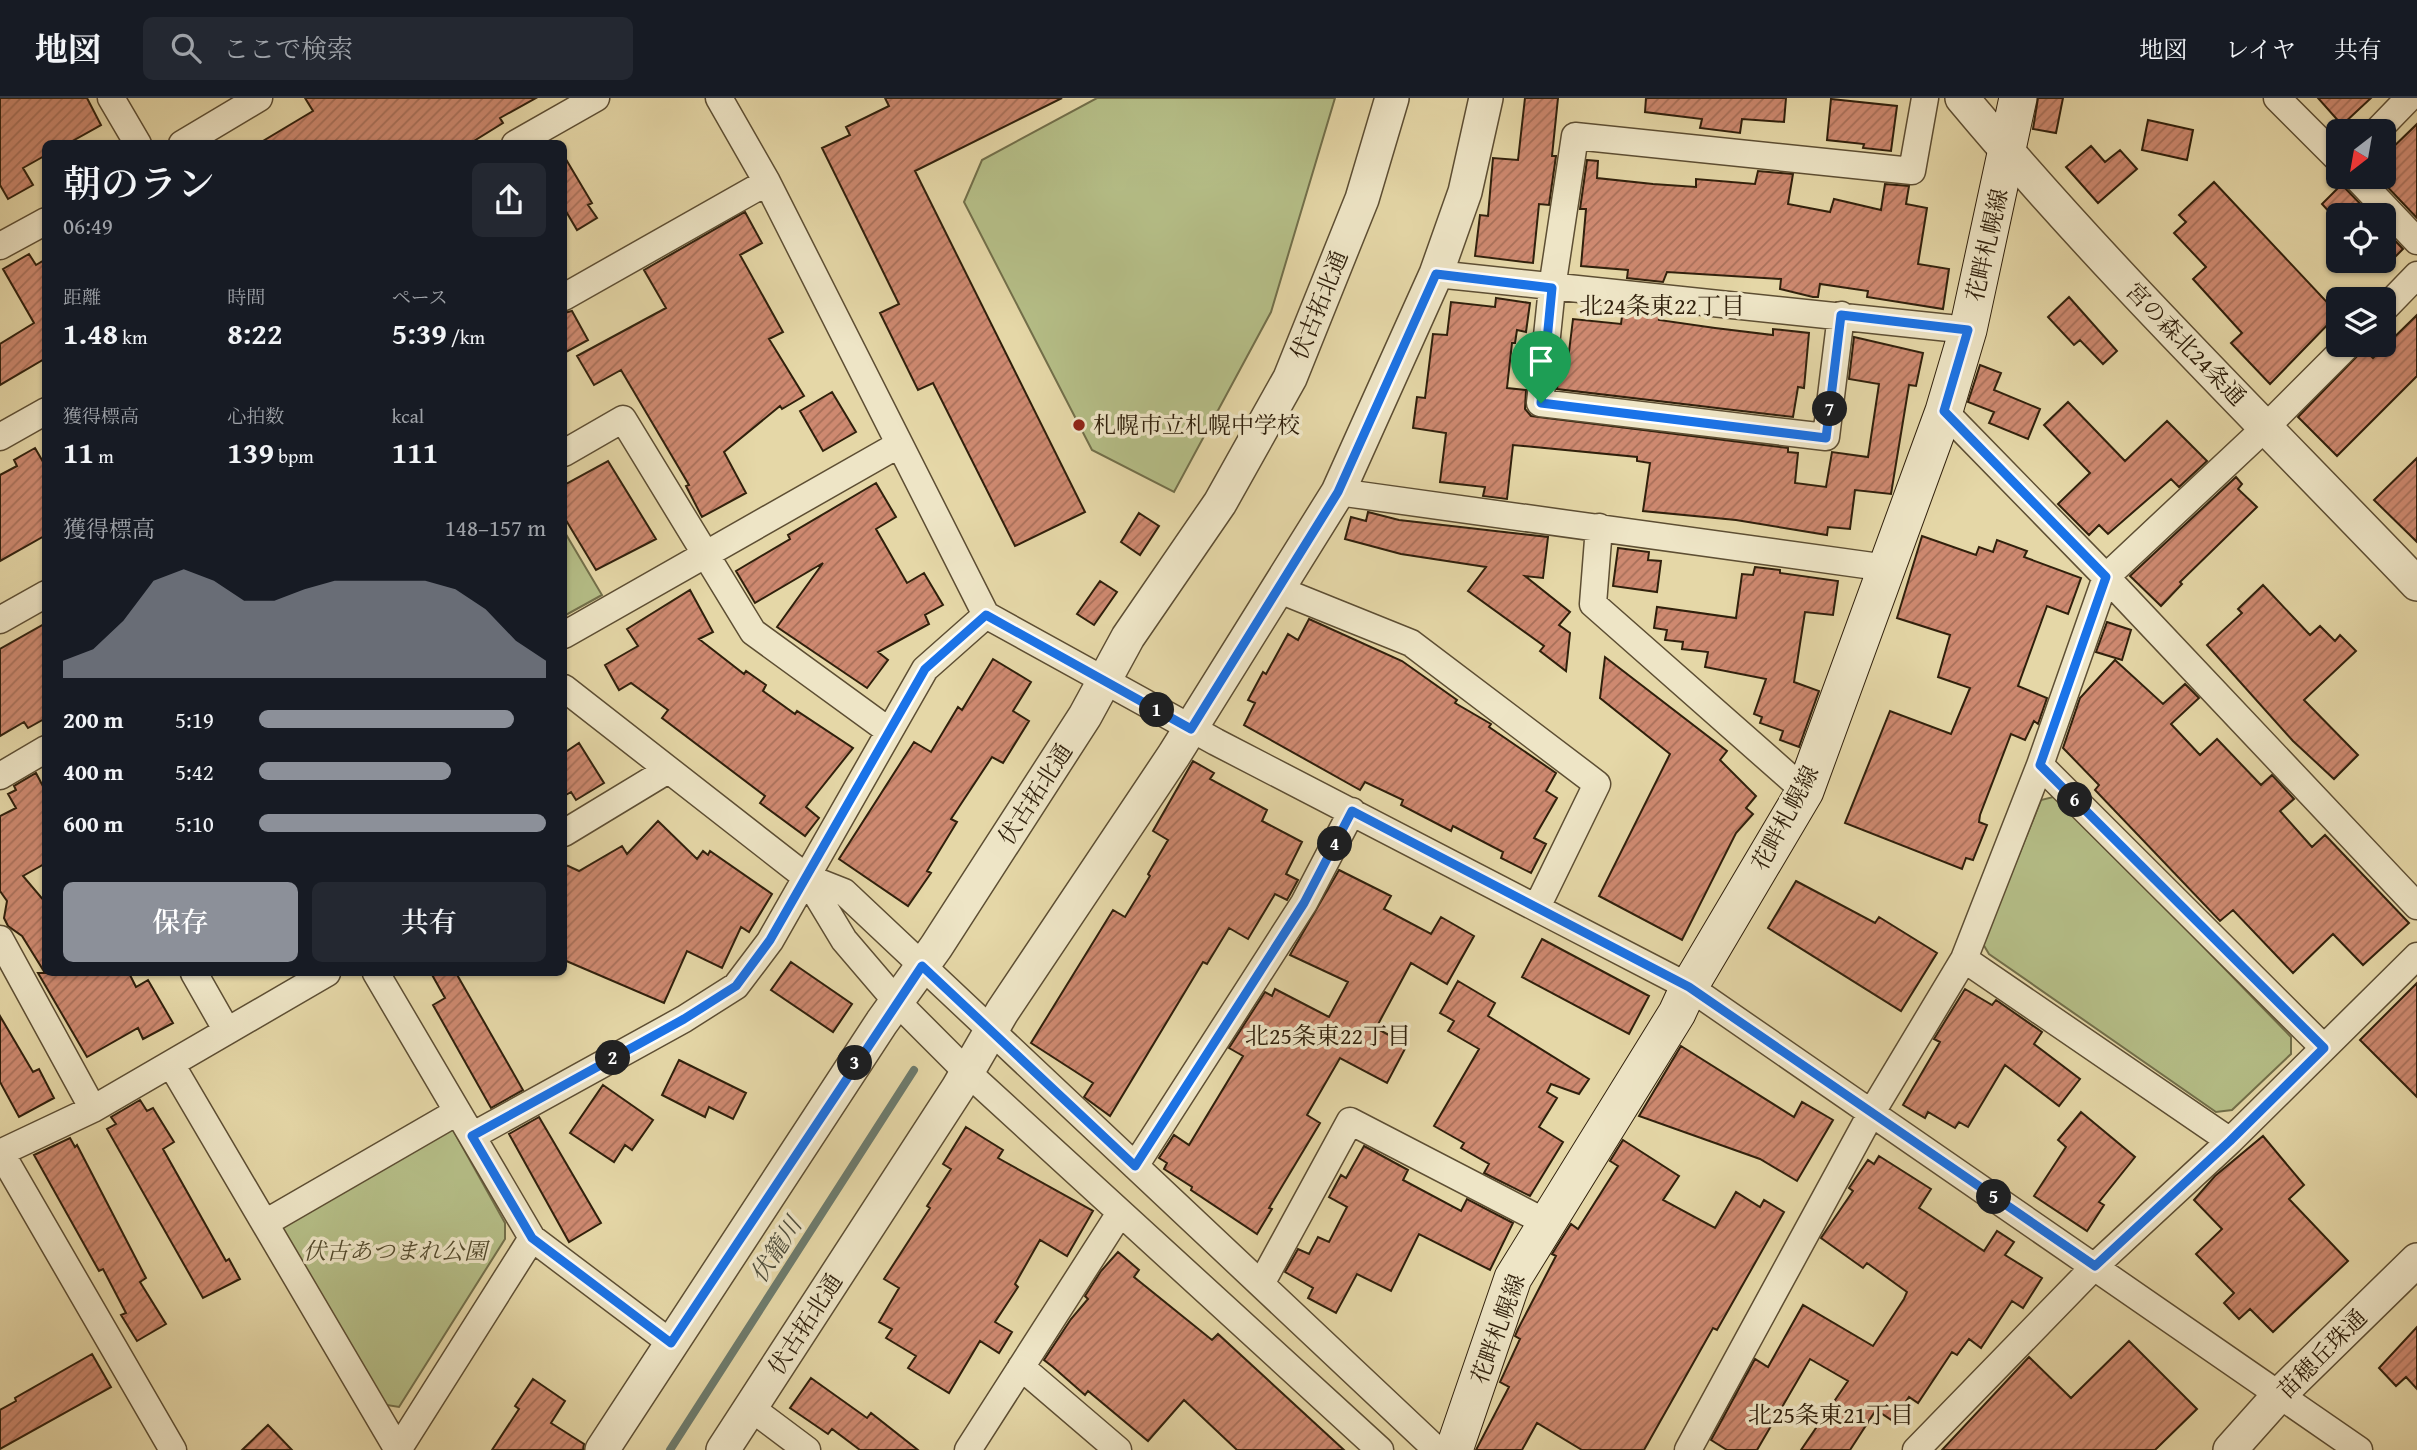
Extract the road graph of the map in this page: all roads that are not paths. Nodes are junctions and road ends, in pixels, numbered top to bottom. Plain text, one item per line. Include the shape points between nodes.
1 (111, 98) edge
2 (259, 98) edge
3 (596, 98) edge
4 (719, 98) edge
5 (1392, 98) edge
6 (1486, 98) edge
7 (1925, 98) edge
8 (1962, 98) edge
9 (2018, 98) edge
10 (2277, 98) edge
11 (2409, 98) edge
12 (2389, 119) edge
13 (136, 140) edge
14 (189, 140) edge
15 (522, 140) edge
16 (2326, 147) edge
17 (2008, 153) junction
18 (767, 182) junction
19 (2367, 189) edge
20 (42, 223) edge
21 (2417, 241) edge
22 (0, 246) edge
23 (1436, 274) junction
24 (2417, 275) edge
25 (1552, 288) junction
26 (567, 295) edge
27 (2396, 297) edge
28 (1841, 315) junction
29 (1968, 330) junction
30 (2335, 357) edge
31 (1944, 411) junction
32 (42, 413) edge
33 (2266, 427) junction
34 (0, 437) edge
35 (898, 445) junction
36 (567, 451) edge
37 (1338, 492) junction
38 (1600, 527) junction
39 (706, 556) junction
40 (1887, 568) junction
41 (2106, 577) junction
42 (2417, 584) edge
43 (1278, 589) junction
44 (42, 596) edge
45 (986, 615) junction
46 (0, 620) edge
47 (567, 633) edge
48 (1103, 680) junction
49 (567, 690) edge
50 (1191, 729) junction
51 (889, 731) junction
52 (42, 752) edge
53 (2040, 765) junction
54 (668, 770) junction
55 (0, 776) edge
56 (1805, 791) junction
57 (1352, 811) junction
58 (567, 831) edge
59 (806, 877) junction
60 (2417, 906) edge
61 (1537, 907) junction
62 (0, 939) edge
63 (2417, 956) edge
64 (1964, 959) junction
65 (922, 966) junction
66 (196, 976) edge
67 (322, 976) edge
68 (378, 976) edge
69 (1689, 987) junction
70 (897, 1002) junction
71 (228, 1031) junction
72 (991, 1031) junction
73 (2324, 1048) junction
74 (171, 1064) junction
75 (967, 1072) junction
76 (93, 1109) junction
77 (457, 1112) junction
78 (1872, 1112) junction
79 (472, 1136) junction
80 (2230, 1141) junction
81 (0, 1153) edge
82 (1135, 1166) junction
83 (1120, 1213) junction
84 (265, 1223) junction
85 (1547, 1223) junction
86 (532, 1238) junction
87 (2417, 1261) edge
88 (2095, 1266) junction
89 (1261, 1284) junction
90 (671, 1343) junction
91 (1021, 1367) junction
92 (2280, 1394) junction
93 (751, 1408) junction
94 (1691, 1449) edge
95 (173, 1450) edge
96 (398, 1450) edge
97 (601, 1450) edge
98 (723, 1450) edge
99 (807, 1450) edge
100 (968, 1450) edge
101 (1118, 1450) edge
102 (1380, 1450) edge
103 (1437, 1450) edge
104 (1454, 1450) edge
105 (1916, 1450) edge
106 (2230, 1450) edge
107 (2359, 1450) edge

1 - 13 street
2 - 14 street
3 - 15 street
4 - 18 street
5 - 48 street, 伏古拓北通 via 1362,199 1290,378 1220,503
6 - 23 street, 伏古拓北通 via 1465,192
7 - 25 street via 1912,171 1575,136
8 - 17 street, 宮の森北24条通
9 - 17 main road, 花畔札幌線
10 - 16 street
11 - 12 street
17 - 29 main road, 花畔札幌線
17 - 33 street, 宮の森北24条通
18 - 26 street
18 - 35 street
19 - 21 street
20 - 22 street
23 - 25 street
23 - 37 street, 伏古拓北通
24 - 27 street
25 - 28 street
25 - 28 street via 1541,403 1826,438
28 - 29 street
29 - 31 main road, 花畔札幌線
30 - 33 street
31 - 40 main road, 花畔札幌線
31 - 41 street
32 - 34 street
33 - 41 street
33 - 42 street, 宮の森北24条通
35 - 39 street
35 - 45 street
36 - 39 street via 623,419
37 - 38 street
37 - 43 street, 伏古拓北通
38 - 40 street
38 - 56 street via 1593,604
39 - 47 street
39 - 51 street via 753,632
40 - 56 main road, 花畔札幌線
41 - 53 street
41 - 60 street
43 - 50 street, 伏古拓北通
43 - 61 street via 1411,643 1597,784
44 - 46 street
45 - 48 street
45 - 51 street via 925,669
48 - 50 street
48 - 65 street, 伏古拓北通 via 1085,716
49 - 54 street
50 - 57 street
50 - 72 street, 伏古拓北通
51 - 59 street
52 - 55 street
53 - 64 street
53 - 73 street
54 - 58 street
54 - 59 street
56 - 69 main road, 花畔札幌線
57 - 61 street
57 - 82 street via 1304,903
59 - 65 street via 844,892
59 - 70 street via 844,940
59 - 79 street via 770,940 736,986
61 - 69 street
62 - 76 street
63 - 73 street
64 - 78 street
64 - 80 street
65 - 70 street, 伏古拓北通
65 - 72 street
66 - 71 street
67 - 71 street
68 - 77 street
69 - 78 street
69 - 85 main road, 花畔札幌線
70 - 75 street
70 - 90 street, 伏古拓北通
71 - 74 street
72 - 75 street, 伏古拓北通
72 - 82 street
73 - 80 street
74 - 76 street
74 - 84 street
75 - 83 street
75 - 93 street, 伏古拓北通
76 - 81 street
77 - 79 street
77 - 84 street
78 - 88 street
78 - 94 street
79 - 86 street
80 - 88 street
81 - 95 street
82 - 89 street
83 - 91 street
83 - 102 street
84 - 96 street
85 - 89 street via 1350,1121
85 - 104 main road, 花畔札幌線 via 1513,1278
86 - 90 street
86 - 96 street
87 - 92 street, 苗穂丘珠通
88 - 92 street
88 - 105 street
89 - 103 street
90 - 97 street, 伏古拓北通
91 - 100 street
91 - 101 street
92 - 106 street, 苗穂丘珠通
92 - 107 street
93 - 98 street, 伏古拓北通
93 - 99 street

